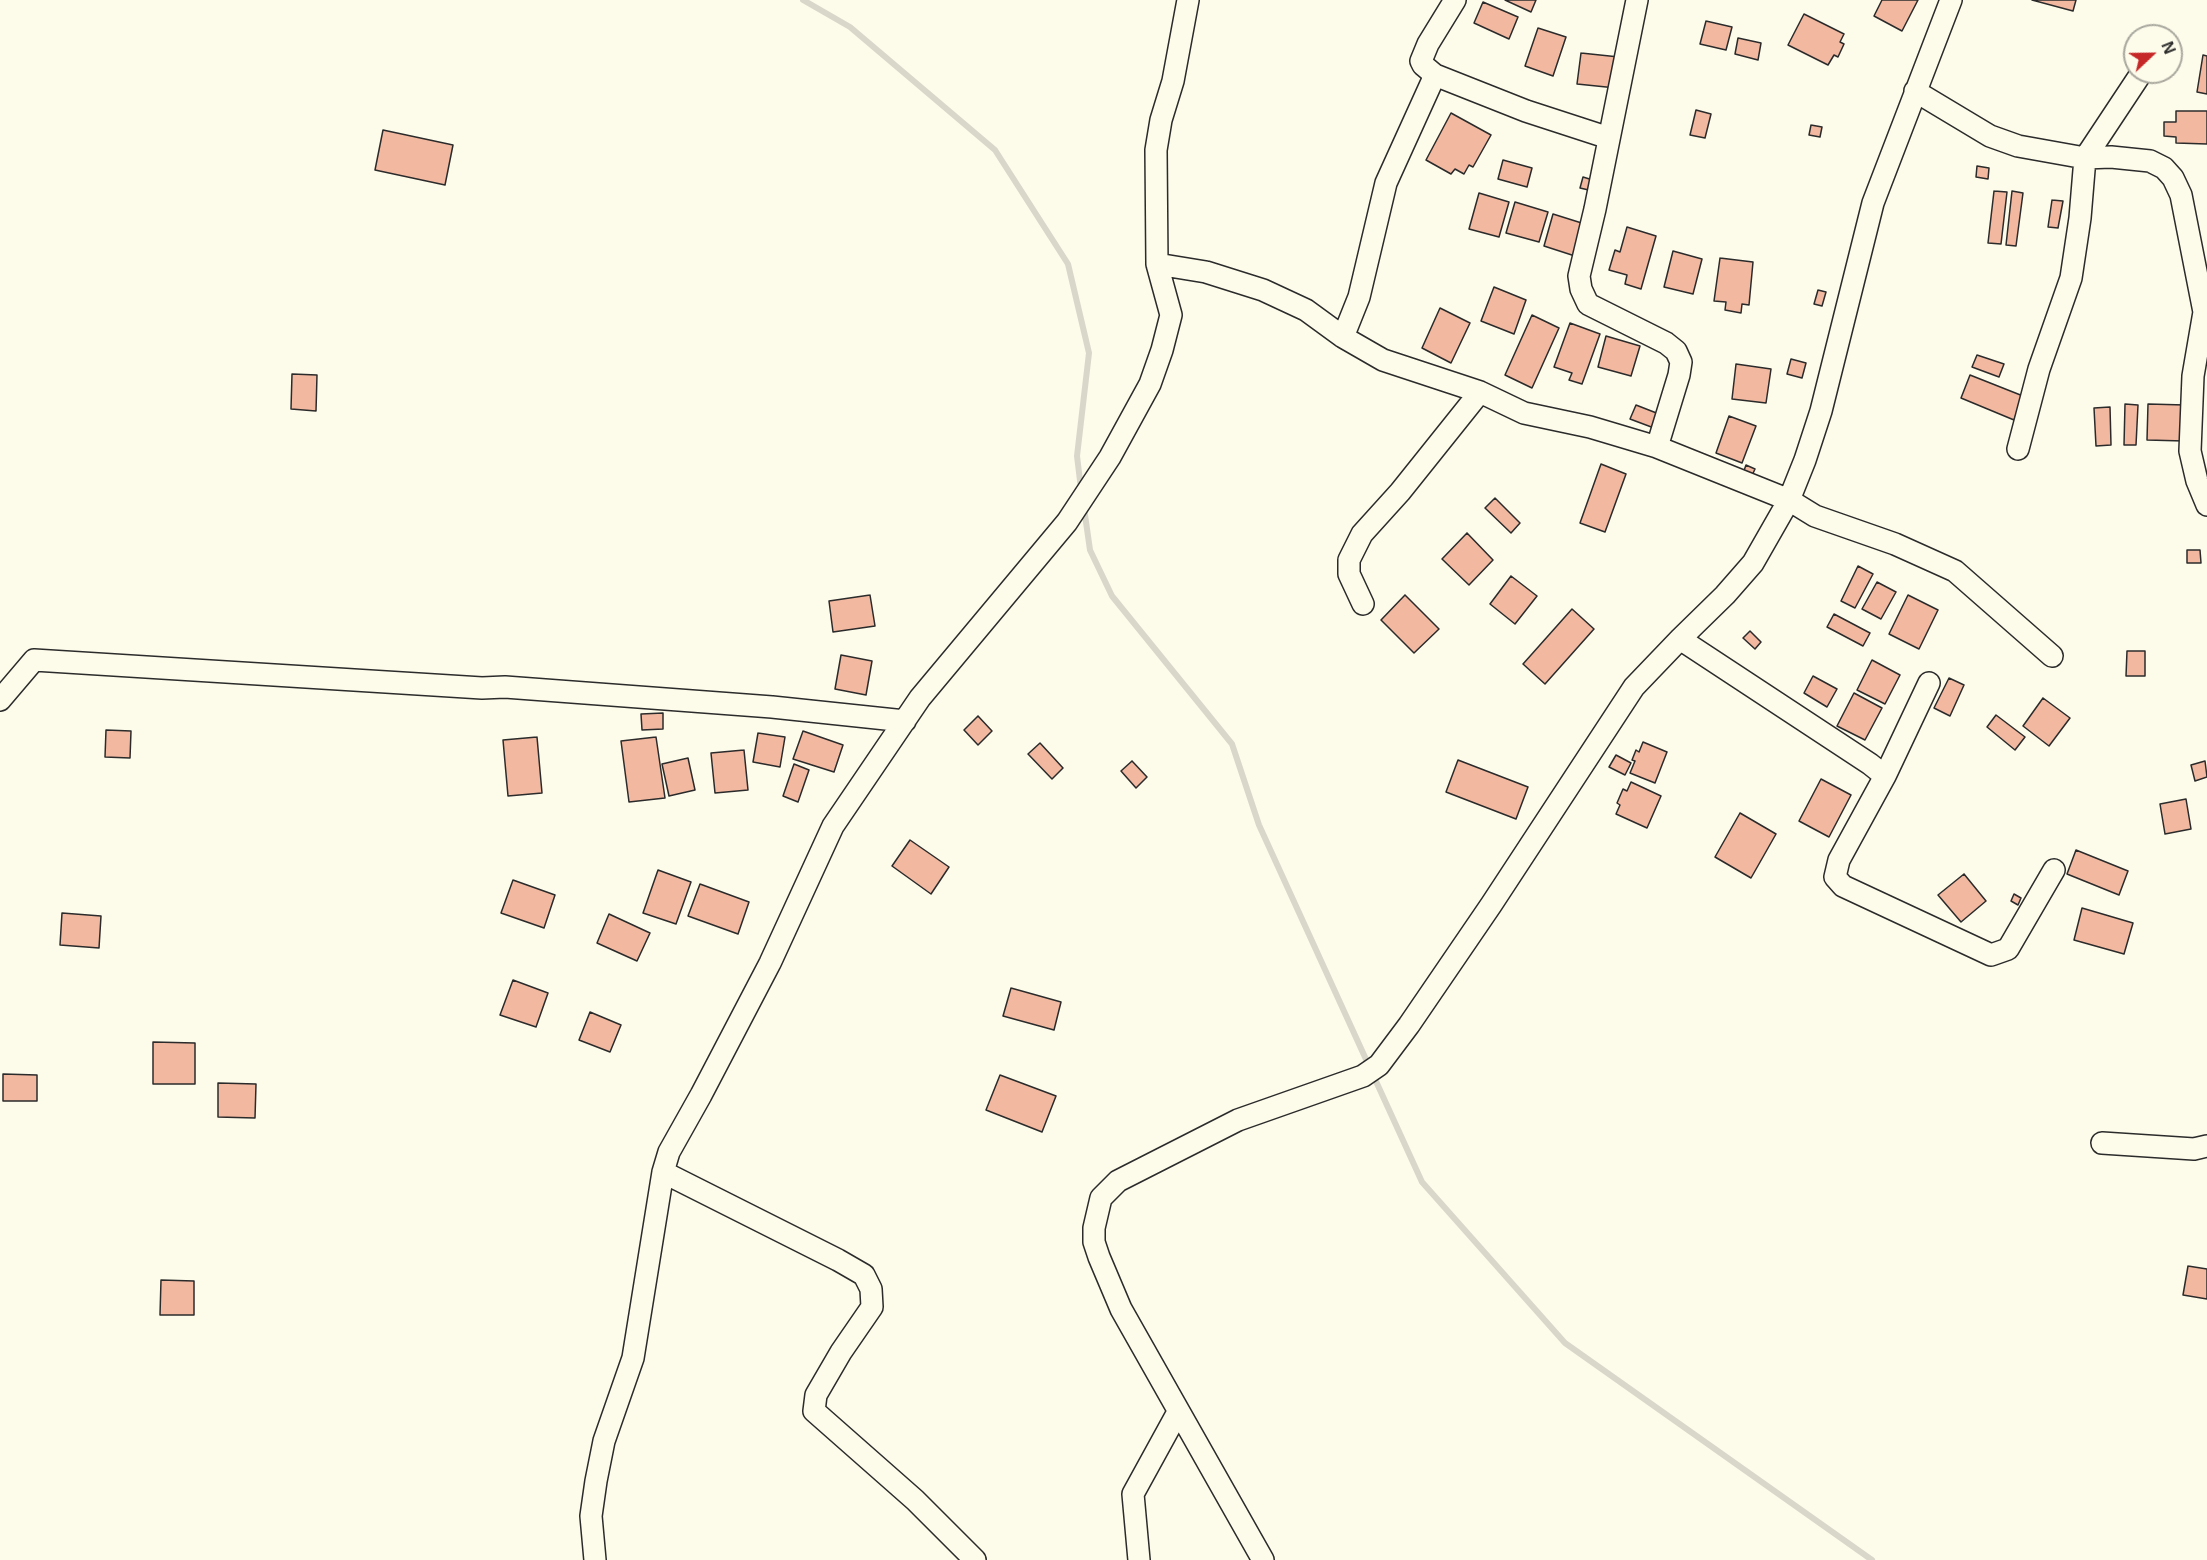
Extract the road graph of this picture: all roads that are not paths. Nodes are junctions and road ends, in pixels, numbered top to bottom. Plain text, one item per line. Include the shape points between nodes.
1 (1188, 0) edge
2 (1455, 0) edge
3 (1637, 0) edge
4 (1950, 0) edge
5 (1435, 75) junction
6 (2134, 84) edge
7 (1915, 91) junction
8 (1609, 138) junction
9 (2085, 158) junction
10 (1157, 264) junction
11 (2206, 313) edge
12 (1343, 337) junction
13 (1480, 392) junction
14 (1657, 447) junction
15 (2018, 449) dead end
16 (1789, 500) junction
17 (2207, 505) edge
18 (1363, 604) dead end
19 (1680, 639) junction
20 (2052, 656) dead end
21 (1929, 683) dead end
22 (0, 700) edge
23 (905, 721) junction
24 (1886, 776) junction
25 (2054, 870) dead end
26 (2102, 1143) dead end
27 (2207, 1146) edge
28 (663, 1172) junction
29 (1178, 1412) junction
30 (595, 1560) edge
31 (975, 1560) edge
32 (1139, 1560) edge
33 (1263, 1560) edge

1 - 10 street via 1156,150
2 - 5 street via 1421,61
3 - 8 street
4 - 7 street
5 - 8 street
5 - 12 street via 1386,183 1359,297
6 - 9 street
7 - 9 street via 1990,136 2018,146
7 - 16 street via 1873,204 1821,411
8 - 14 street via 1579,276 1581,289 1588,304 1676,351 1681,362 1679,375
9 - 11 street via 2150,161 2173,178 2181,195
9 - 15 street via 2071,278 2031,395
10 - 12 street via 1206,272 1263,290 1306,310
10 - 23 street via 1171,315 1150,384 1110,457 1067,522
11 - 17 street via 2193,376 2190,451
12 - 13 street via 1383,360
13 - 14 street via 1524,412
13 - 18 street via 1362,534 1348,560 1349,574
14 - 16 street
16 - 19 street via 1753,563
16 - 20 street via 1815,516 1895,544 1955,571
19 - 24 street
19 - 29 street via 1634,687 1491,905 1379,1065 1363,1076 1238,1120 1118,1181 1101,1198 1094,1228 1099,1257 1121,1309
21 - 24 street
22 - 23 street via 34,660 505,687
23 - 28 street via 833,826 770,963 669,1152
24 - 25 street via 1839,860 1835,877 1844,886 1991,955 2008,949
26 - 27 street via 2194,1149
28 - 30 street via 633,1358 604,1441 596,1480 591,1516
28 - 31 street via 864,1275 871,1289 872,1307 816,1395 814,1411 915,1500
29 - 32 street via 1133,1494
29 - 33 street

